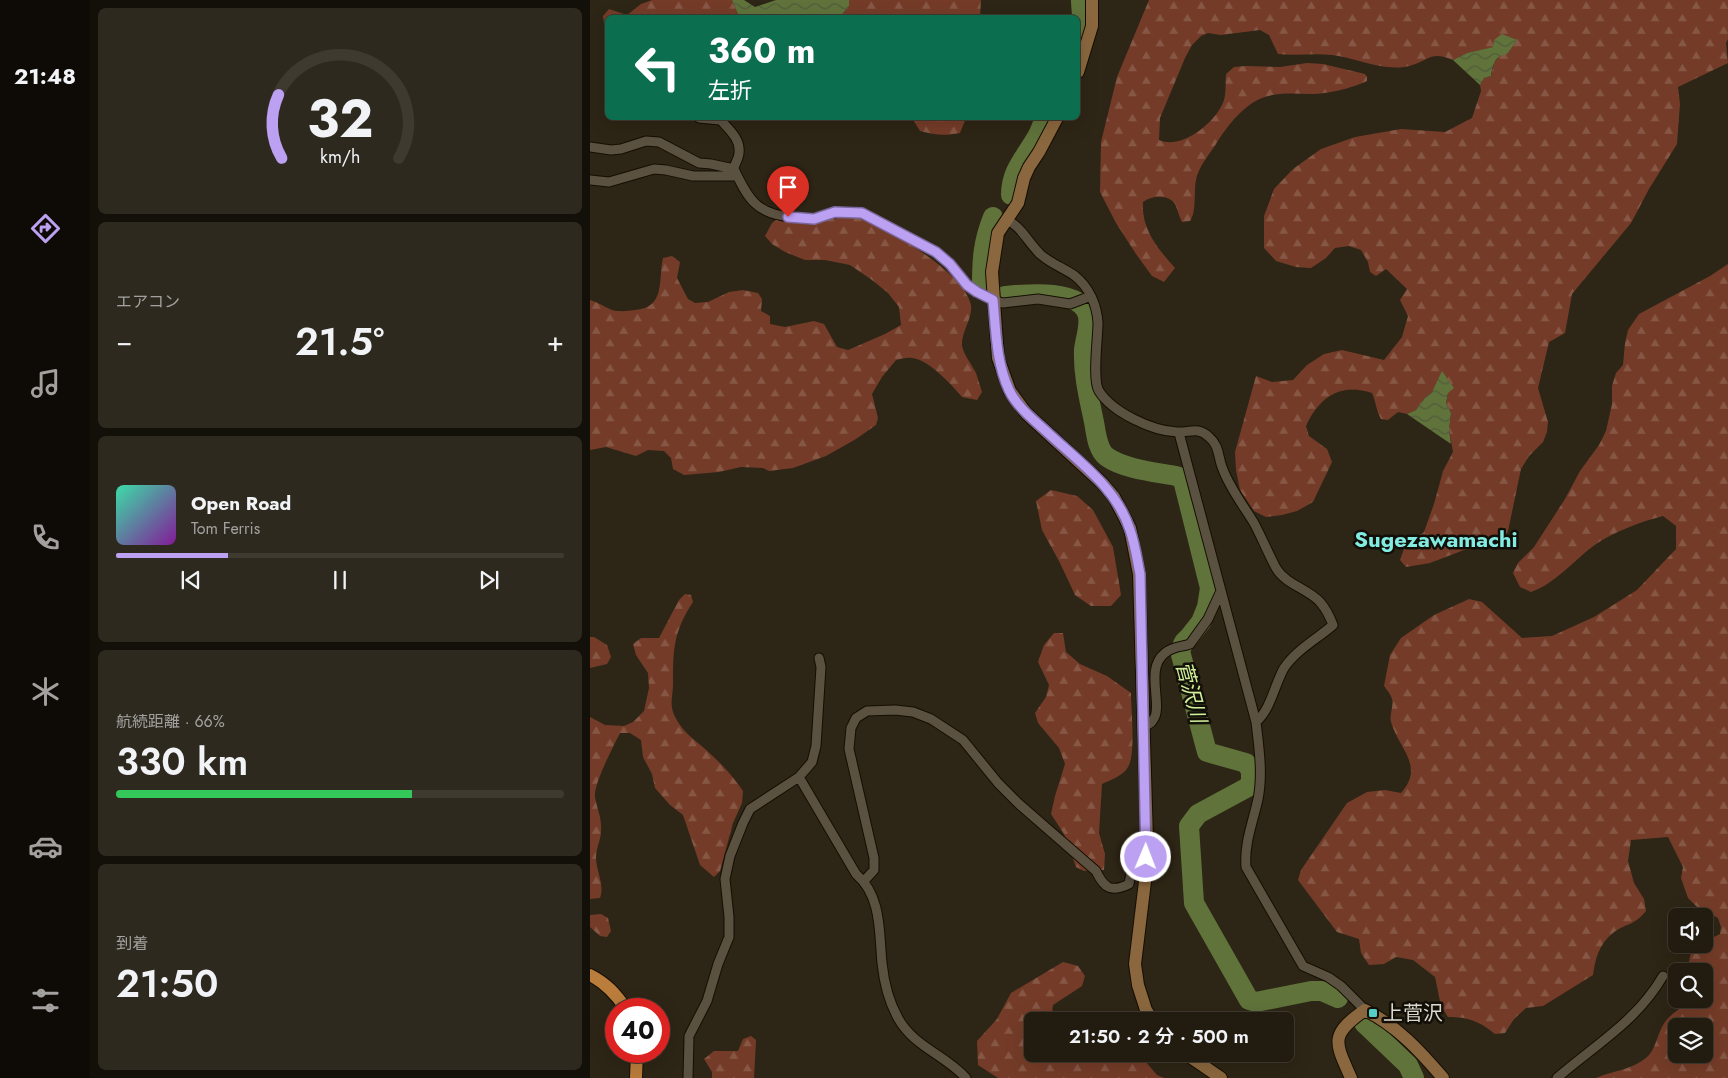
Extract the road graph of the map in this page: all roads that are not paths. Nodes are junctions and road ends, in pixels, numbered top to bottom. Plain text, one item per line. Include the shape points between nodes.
1 (1092, 0) edge
2 (1080, 65) edge
3 (721, 120) edge
4 (1056, 120) edge
5 (590, 147) edge
6 (735, 173) junction
7 (590, 180) edge
8 (1006, 218) junction
9 (1087, 298) junction
10 (993, 300) junction
11 (1179, 433) junction
12 (1220, 593) junction
13 (819, 658) dead end
14 (1256, 722) junction
15 (1143, 726) junction
16 (798, 777) junction
17 (1147, 840) junction
18 (864, 881) junction
19 (590, 975) edge
20 (1663, 976) dead end
21 (619, 998) edge
22 (1365, 1010) junction
23 (1147, 1012) edge
24 (1198, 1062) edge
25 (637, 1063) edge
26 (636, 1078) edge
27 (688, 1078) edge
28 (966, 1078) edge
29 (1221, 1078) edge
30 (1351, 1078) edge
31 (1443, 1078) edge
32 (1557, 1078) edge

1 - 2 street via 1092,26
3 - 6 street via 738,145
4 - 8 street via 1029,167 1018,203
5 - 6 street via 611,150 646,141 659,142 699,163
6 - 7 street via 693,176 654,169 609,182
6 - 10 street via 754,204 766,212 776,216 814,219 835,212 862,213 936,252 967,285
8 - 9 street via 1020,229 1039,253 1075,276 1085,287
8 - 10 street via 994,249
9 - 10 street via 1070,304 1038,298 1003,303
9 - 11 street via 1096,310 1098,322 1098,390 1124,414
10 - 15 street via 998,358 1010,392 1026,413 1102,483 1114,497 1130,528 1140,574
11 - 12 street
11 - 14 street via 1192,430 1209,436 1217,446 1231,487 1277,570 1290,583 1320,602 1334,625 1293,657 1263,716
12 - 14 street
12 - 15 street via 1208,619 1190,644 1165,652 1158,660 1155,670 1156,716 1152,723
13 - 16 street via 816,746 812,762
14 - 22 street via 1259,783 1245,855 1246,867 1304,966 1341,986
15 - 17 street
16 - 18 street via 856,874
16 - 27 street via 750,809 730,856 726,879 729,937 707,1001 689,1036
17 - 18 street via 1135,851 1129,884 1112,889 998,783 963,740 931,719 913,712 867,711 856,718 851,728 848,750 874,858 874,870
17 - 23 street via 1136,964 1138,985
18 - 28 street via 878,911 886,987 897,1017 907,1033
19 - 21 main road via 603,982
20 - 32 street via 1652,995 1623,1026
22 - 30 street via 1348,1021 1338,1037 1339,1051
22 - 31 street via 1400,1033
24 - 29 street
25 - 26 main road

